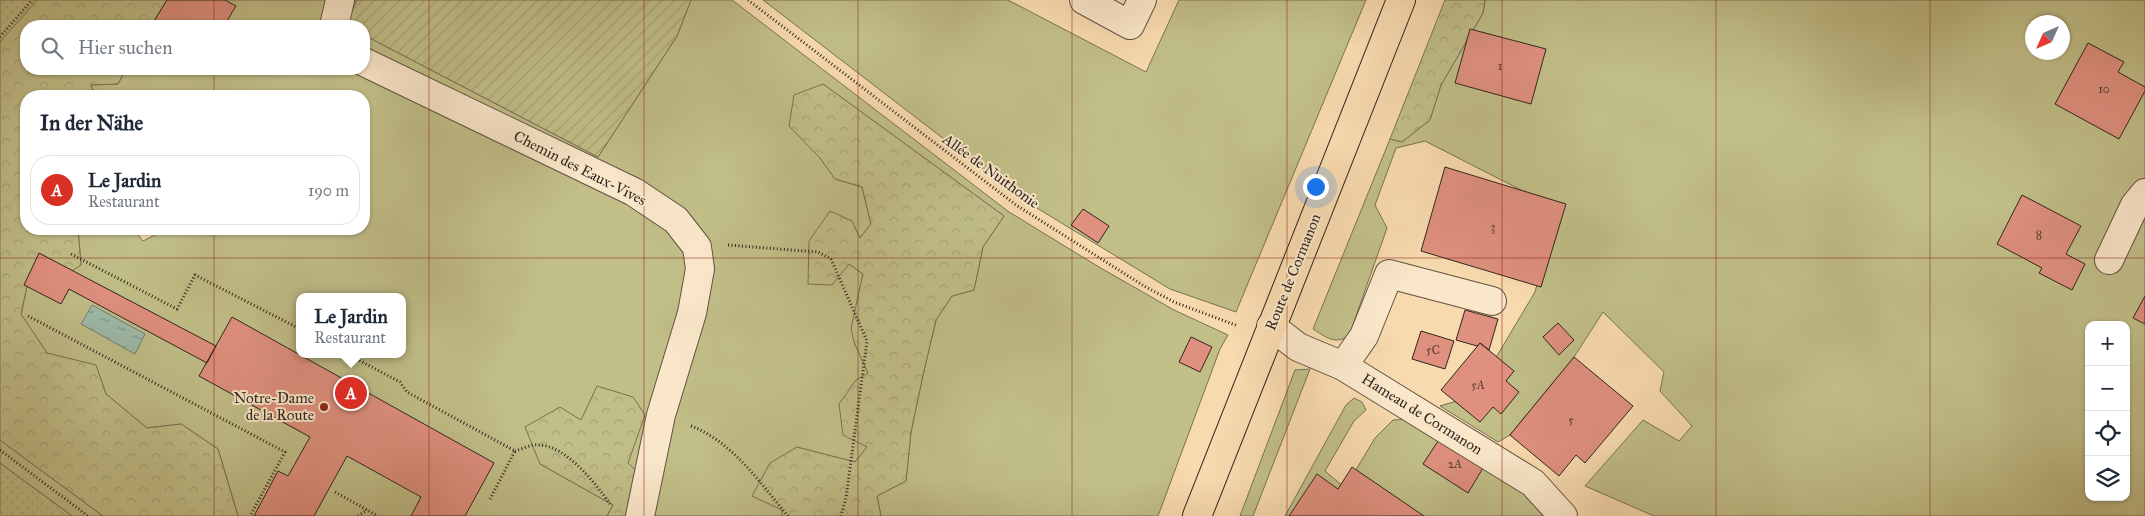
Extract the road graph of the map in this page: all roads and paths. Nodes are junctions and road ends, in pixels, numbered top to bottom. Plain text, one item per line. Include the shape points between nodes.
1 (32, 0) edge
2 (340, 0) edge
3 (748, 0) edge
4 (1084, 0) edge
5 (1142, 0) edge
6 (1401, 0) edge
7 (335, 20) edge
8 (0, 37) edge
9 (370, 65) edge
10 (2145, 193) edge
11 (696, 247) junction
12 (71, 254) dead end
13 (2109, 260) dead end
14 (1492, 301) dead end
15 (28, 316) dead end
16 (1271, 326) junction
17 (1241, 327) dead end
18 (296, 328) edge
19 (355, 358) edge
20 (1343, 366) junction
21 (661, 415) junction
22 (0, 450) edge
23 (515, 451) junction
24 (335, 492) dead end
25 (490, 499) dead end
26 (611, 505) dead end
27 (367, 510) junction
28 (88, 516) edge
29 (250, 516) edge
30 (358, 516) edge
31 (378, 516) edge
32 (640, 516) edge
33 (788, 516) edge
34 (841, 516) edge
35 (1197, 516) edge
36 (1563, 516) edge

1 - 8 path
2 - 7 street
3 - 17 path, Allée de Nuithonie via 1016,205 1144,286 1174,302
4 - 5 street via 1130,25
6 - 16 main road, Route de Cormanon
9 - 11 street, Chemin des Eaux-Vives via 634,192 676,220
10 - 13 street via 2135,204
11 - 21 street, Chemin des Eaux-Vives via 700,269 692,313
11 - 34 path via 712,243 808,251 831,259 867,341
12 - 18 path via 177,309 195,275
14 - 20 street via 1389,274 1364,336
15 - 29 path via 285,452
16 - 20 street, Hameau de Cormanon via 1298,347
16 - 35 main road, Route de Cormanon
19 - 23 path via 400,382 407,392
20 - 36 street, Hameau de Cormanon via 1532,482
21 - 32 street, Chemin des Eaux-Vives
21 - 33 path via 705,432 731,450
22 - 28 path
23 - 25 path
23 - 26 path via 538,444 560,451 589,476
24 - 27 path
27 - 30 path
27 - 31 path

